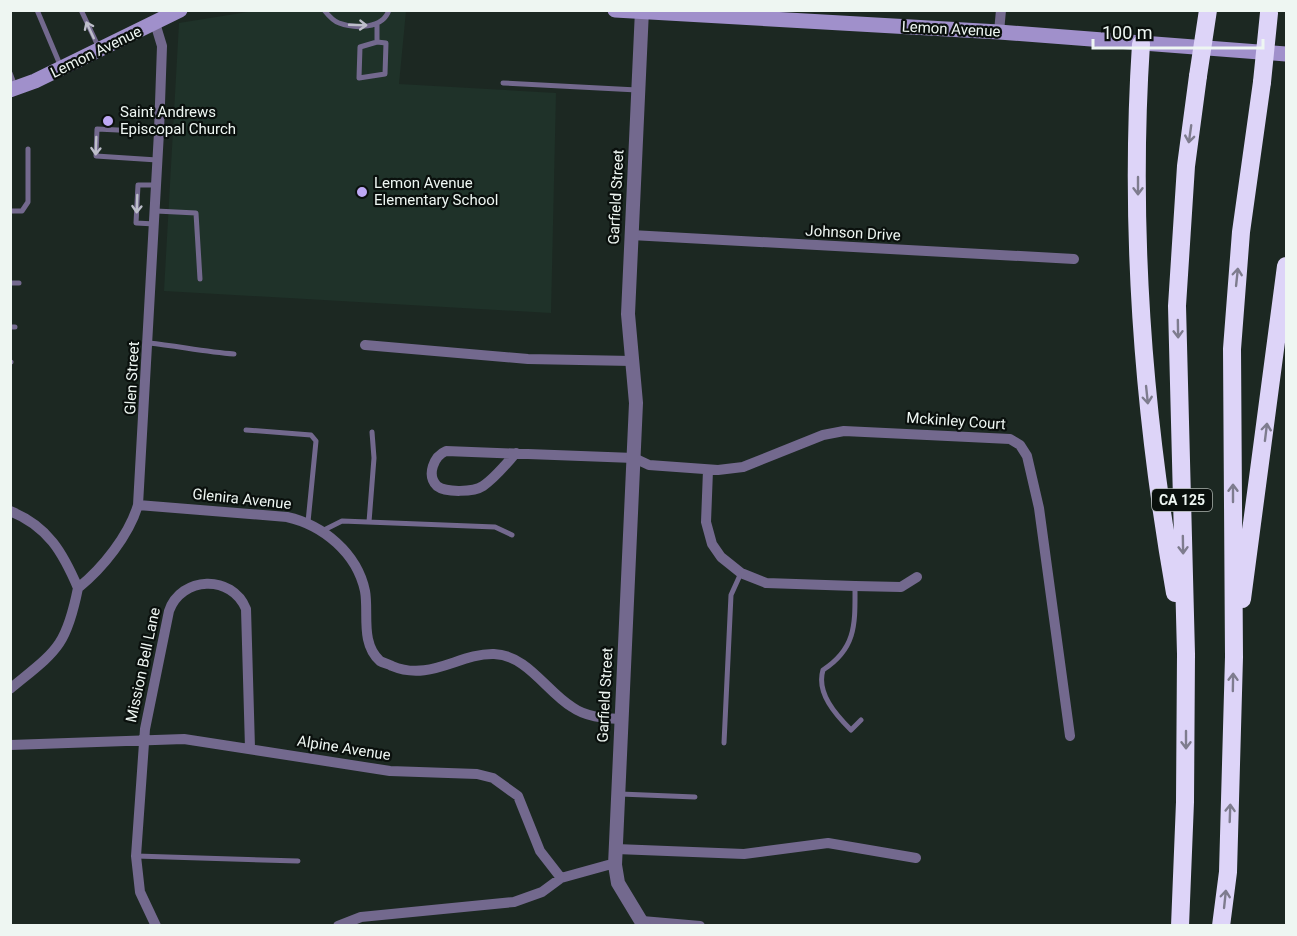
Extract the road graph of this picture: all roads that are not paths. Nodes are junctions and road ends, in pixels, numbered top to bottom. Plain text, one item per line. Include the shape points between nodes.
1 (37, 10) edge
2 (81, 10) edge
3 (180, 10) edge
4 (324, 10) edge
5 (389, 10) edge
6 (615, 10) edge
7 (1001, 10) edge
8 (1208, 10) edge
9 (642, 11) edge
10 (1269, 12) edge
11 (155, 23) junction
12 (377, 25) junction
13 (999, 32) junction
14 (377, 42) junction
15 (1141, 44) junction
16 (99, 50) junction
17 (1287, 54) edge
18 (61, 68) junction
19 (503, 83) dead end
20 (12, 84) edge
21 (638, 90) junction
22 (159, 132) junction
23 (28, 149) dead end
24 (158, 160) junction
25 (157, 185) junction
26 (10, 211) edge
27 (156, 211) junction
28 (156, 224) junction
29 (631, 235) junction
30 (1074, 259) dead end
31 (1287, 266) edge
32 (200, 279) dead end
33 (10, 283) edge
34 (19, 283) dead end
35 (149, 343) junction
36 (364, 345) dead end
37 (234, 354) dead end
38 (632, 361) junction
39 (246, 430) dead end
40 (372, 432) dead end
41 (516, 453) junction
42 (634, 458) junction
43 (708, 470) junction
44 (138, 505) junction
45 (10, 511) edge
46 (308, 522) junction
47 (369, 522) junction
48 (322, 531) junction
49 (512, 535) dead end
50 (741, 573) junction
51 (918, 577) dead end
52 (855, 586) junction
53 (78, 588) junction
54 (1186, 654) junction
55 (1233, 657) junction
56 (10, 688) edge
57 (620, 719) junction
58 (861, 720) dead end
59 (1070, 736) dead end
60 (144, 740) junction
61 (724, 743) dead end
62 (10, 745) edge
63 (250, 748) junction
64 (618, 794) junction
65 (695, 797) dead end
66 (616, 849) junction
67 (136, 855) junction
68 (916, 858) dead end
69 (298, 861) dead end
70 (615, 865) junction
71 (561, 878) junction
72 (643, 923) edge
73 (156, 926) edge
74 (338, 926) edge
75 (700, 926) edge
76 (1180, 926) edge
77 (1221, 926) edge

1 - 18 lane
16 -> 2 lane
3 - 11 main road, Lemon Avenue
4 -> 12 lane via 341,24
5 - 12 lane via 386,19
6 - 9 main road, Lemon Avenue
7 - 13 street
8 -> 54 highway, CA 125, bridge via 1186,166 1177,306
9 - 13 main road, Lemon Avenue
9 - 21 street, Garfield Street
55 -> 10 highway, CA 125, bridge via 1232,349 1241,232
11 - 16 main road, Lemon Avenue
11 - 22 street, Glen Street via 162,46
12 - 14 lane
13 - 15 main road, Lemon Avenue
14 - 14 lane via 360,47 359,78 385,74 386,43
15 - 17 main road, Lemon Avenue
15 -> 54 highway via 1138,253 1143,357 1159,498
16 - 18 main road, Lemon Avenue
18 - 20 main road, Lemon Avenue
19 - 21 lane
21 - 29 street, Garfield Street
22 - 24 street, Glen Street
22 -> 24 lane via 97,129 96,156
23 - 26 lane via 28,202 22,211
24 - 25 street, Glen Street
25 - 27 street, Glen Street
25 -> 28 lane via 138,185 136,223
27 - 28 street, Glen Street
27 - 32 lane via 196,213
28 - 35 street, Glen Street
29 - 30 street, Johnson Drive
29 - 38 street, Garfield Street via 627,314
55 -> 31 highway
33 - 34 lane
35 - 37 lane
35 - 44 street, Glen Street
36 - 38 street via 528,359
38 - 42 street, Garfield Street via 636,403
39 - 46 lane via 311,435 316,441
40 - 47 lane
41 - 41 street via 446,451 438,454 433,477 436,485 444,489 475,490 484,486
41 - 42 street
42 - 43 street, Mckinley Court via 649,465
42 - 57 street, Garfield Street
43 - 50 street via 706,522 712,544
43 - 59 street, Mckinley Court via 743,467 823,435 854,430 966,439 1005,438 1015,442 1027,456 1039,508
44 - 46 street, Glenira Avenue
44 - 53 street, Glen Street via 134,519 93,576
45 - 53 street via 29,520 53,540
46 - 48 street, Glenira Avenue
47 - 48 lane via 342,520
47 - 49 lane via 495,527
48 - 57 street, Glenira Avenue via 355,564 365,591 368,639 380,661 404,671 420,672 494,654 513,658 574,709 598,718
50 - 52 street via 766,583
50 - 61 lane via 730,604
51 - 52 street via 901,587
52 - 58 lane via 850,644 823,670 821,677 822,688 838,717 852,730
53 - 56 street via 73,618 62,642
54 -> 76 highway, CA 125
77 -> 55 highway, CA 125 via 1228,872
57 - 64 street, Garfield Street
60 - 62 street, Alpine Avenue
60 - 63 street, Alpine Avenue via 184,739
60 - 63 street, Mission Bell Lane via 171,604 186,588 206,583 233,590 246,609
60 - 67 street, Mission Bell Lane
63 - 71 street, Alpine Avenue via 390,771 470,772 493,778 518,796 540,851
64 - 65 lane
64 - 66 street, Garfield Street
66 - 68 street via 744,854 828,843
66 - 70 street, Garfield Street
67 - 69 lane
67 - 73 street, Mission Bell Lane via 140,892
70 - 71 street
70 - 72 street, Garfield Street via 618,883
71 - 74 street via 542,892 514,902 360,917
72 - 75 street

